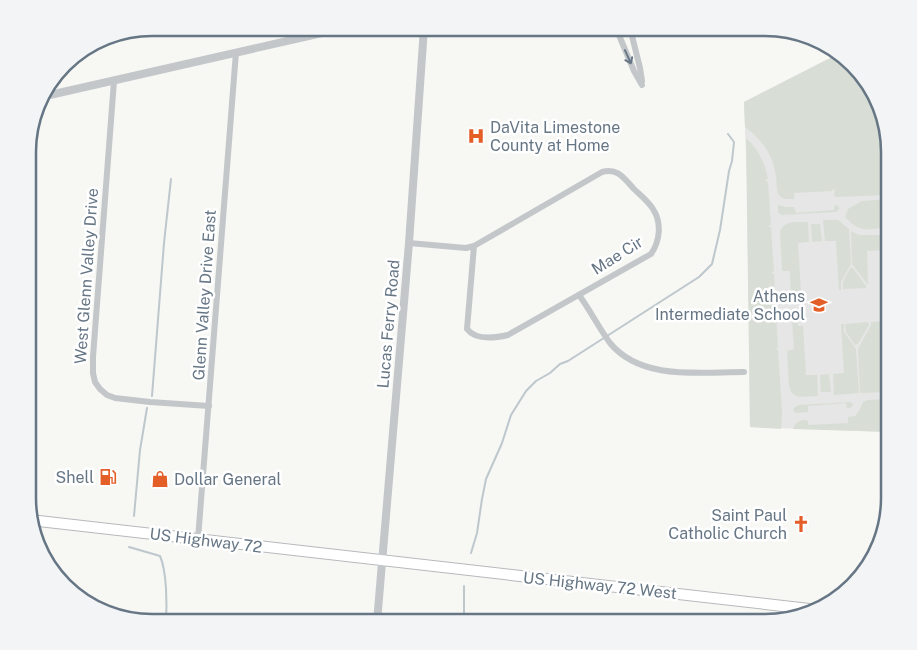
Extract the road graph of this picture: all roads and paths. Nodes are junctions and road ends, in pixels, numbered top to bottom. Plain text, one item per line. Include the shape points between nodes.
1 (308, 36) edge
2 (423, 36) edge
3 (619, 36) edge
4 (632, 36) edge
5 (236, 52) junction
6 (114, 80) junction
7 (52, 95) edge
8 (409, 243) junction
9 (474, 246) junction
10 (579, 295) junction
11 (744, 372) dead end
12 (209, 406) junction
13 (38, 521) edge
14 (198, 539) junction
15 (382, 560) junction
16 (802, 608) edge
17 (378, 614) edge

1 - 5 street
2 - 8 street, Lucas Ferry Road
3 -> 4 street via 642,85
5 - 6 street
5 - 12 street, Glenn Valley Drive East
6 - 7 street
6 - 12 street, West Glenn Valley Drive via 93,357 95,382 100,389 116,398
8 - 9 street, Mae Cir
8 - 15 street, Lucas Ferry Road
9 - 10 street, Mae Cir via 467,329 471,334 495,338 508,335
9 - 10 street, Mae Cir via 602,172 613,170 653,209 659,239 651,254
10 - 11 street via 609,341 627,358 667,372
12 - 14 street, Glenn Valley Drive East
13 - 14 highway, US Highway 72
14 - 15 highway, US Highway 72
15 - 16 highway, US Highway 72 West
15 - 17 street, Lucas Ferry Road

